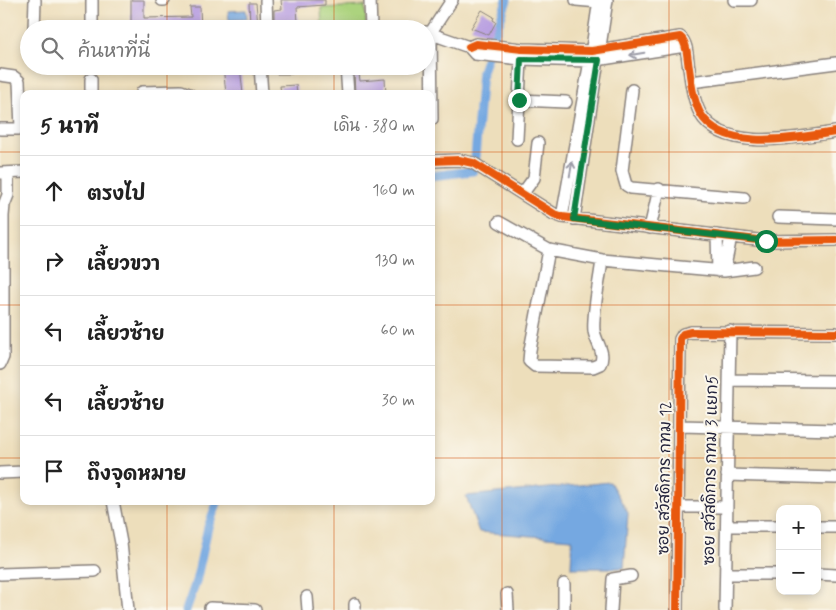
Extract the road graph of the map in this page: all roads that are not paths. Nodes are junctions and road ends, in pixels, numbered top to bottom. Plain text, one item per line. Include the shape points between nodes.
1 (34, 0) edge
2 (92, 0) edge
3 (266, 0) edge
4 (370, 0) edge
5 (452, 0) edge
6 (576, 0) edge
7 (734, 0) edge
8 (751, 0) edge
9 (602, 1) edge
10 (34, 20) edge
11 (92, 20) edge
12 (267, 20) edge
13 (371, 20) edge
14 (435, 23) edge
15 (435, 35) edge
16 (490, 50) junction
17 (595, 56) junction
18 (521, 59) junction
19 (836, 63) edge
20 (0, 75) edge
21 (261, 75) edge
22 (347, 75) edge
23 (430, 75) edge
24 (91, 79) dead end
25 (691, 82) junction
26 (91, 90) edge
27 (262, 90) edge
28 (348, 90) edge
29 (431, 90) edge
30 (632, 90) dead end
31 (20, 97) edge
32 (519, 100) junction
33 (566, 102) dead end
34 (0, 129) edge
35 (20, 129) edge
36 (836, 132) edge
37 (518, 139) dead end
38 (538, 143) dead end
39 (435, 161) edge
40 (20, 172) edge
41 (4, 173) edge
42 (659, 189) junction
43 (523, 193) junction
44 (744, 198) dead end
45 (2, 209) edge
46 (778, 217) dead end
47 (568, 218) junction
48 (834, 219) edge
49 (498, 222) dead end
50 (650, 228) junction
51 (717, 235) junction
52 (731, 237) junction
53 (834, 240) edge
54 (549, 250) junction
55 (602, 260) junction
56 (754, 267) dead end
57 (721, 271) junction
58 (1, 290) edge
59 (730, 331) junction
60 (836, 333) edge
61 (0, 364) edge
62 (729, 380) junction
63 (836, 381) edge
64 (680, 426) junction
65 (728, 428) junction
66 (836, 430) edge
67 (20, 472) edge
68 (0, 474) edge
69 (728, 475) junction
70 (836, 478) edge
71 (114, 505) edge
72 (678, 507) junction
73 (727, 507) junction
74 (727, 526) junction
75 (776, 526) edge
76 (821, 527) edge
77 (836, 527) edge
78 (95, 571) dead end
79 (0, 574) edge
80 (726, 574) junction
81 (776, 574) edge
82 (821, 574) edge
83 (836, 574) edge
84 (631, 576) dead end
85 (564, 584) dead end
86 (507, 594) dead end
87 (307, 597) dead end
88 (210, 608) dead end
89 (128, 610) edge
90 (255, 610) edge
91 (308, 610) edge
92 (508, 610) edge
93 (564, 610) edge
94 (611, 610) edge
95 (677, 610) edge
96 (725, 610) edge

1 - 10 street
2 - 11 street
3 - 12 street
4 - 13 street
5 - 14 street
6 - 9 street
7 - 8 street
9 - 17 street
15 - 16 street via 469,47 475,54
16 - 17 street via 522,49
16 - 18 street
17 - 18 street
17 - 25 street via 674,36 682,38
17 - 47 street
18 - 32 street
19 - 25 street
20 - 31 street via 19,81
21 - 27 street
22 - 28 street
23 - 29 street
24 - 26 street
25 - 36 street via 701,113 719,131 735,137 775,140
30 - 42 street via 622,177 630,188
32 - 33 street
32 - 37 street
34 - 35 street
38 - 43 street via 534,178
39 - 43 street via 473,163
40 - 41 street
41 - 45 street via 8,198
42 - 44 street
42 - 50 street
43 - 47 street via 554,214
45 - 58 street
46 - 48 street
47 - 50 street
48 - 53 street
49 - 54 street
50 - 51 street
51 - 52 street
51 - 57 street
52 - 53 street via 766,241
52 - 57 street
54 - 55 street
54 - 55 street via 528,361 535,366 593,367 600,364 603,359 594,327
55 - 57 street
56 - 57 street
58 - 61 street via 3,357
59 - 60 street
59 - 62 street, ซอย สวัสดิการ กทม 3 แยก5
59 - 64 street, ซอย สวัสดิการ กทม 12 via 683,334 679,347
62 - 63 street
62 - 65 street, ซอย สวัสดิการ กทม 3 แยก5
64 - 65 street
64 - 72 street, ซอย สวัสดิการ กทม 12
65 - 66 street
65 - 69 street, ซอย สวัสดิการ กทม 3 แยก5
67 - 68 street
69 - 70 street
69 - 73 street, ซอย สวัสดิการ กทม 3 แยก5
71 - 89 street
72 - 73 street
72 - 95 street, ซอย สวัสดิการ กทม 12
73 - 74 street, ซอย สวัสดิการ กทม 3 แยก5
74 - 75 street
74 - 80 street, ซอย สวัสดิการ กทม 3 แยก5
76 - 77 street
78 - 79 street
80 - 81 street
80 - 96 street, ซอย สวัสดิการ กทม 3 แยก5
82 - 83 street
84 - 94 street via 612,579
85 - 93 street
86 - 92 street
87 - 91 street
88 - 90 street

